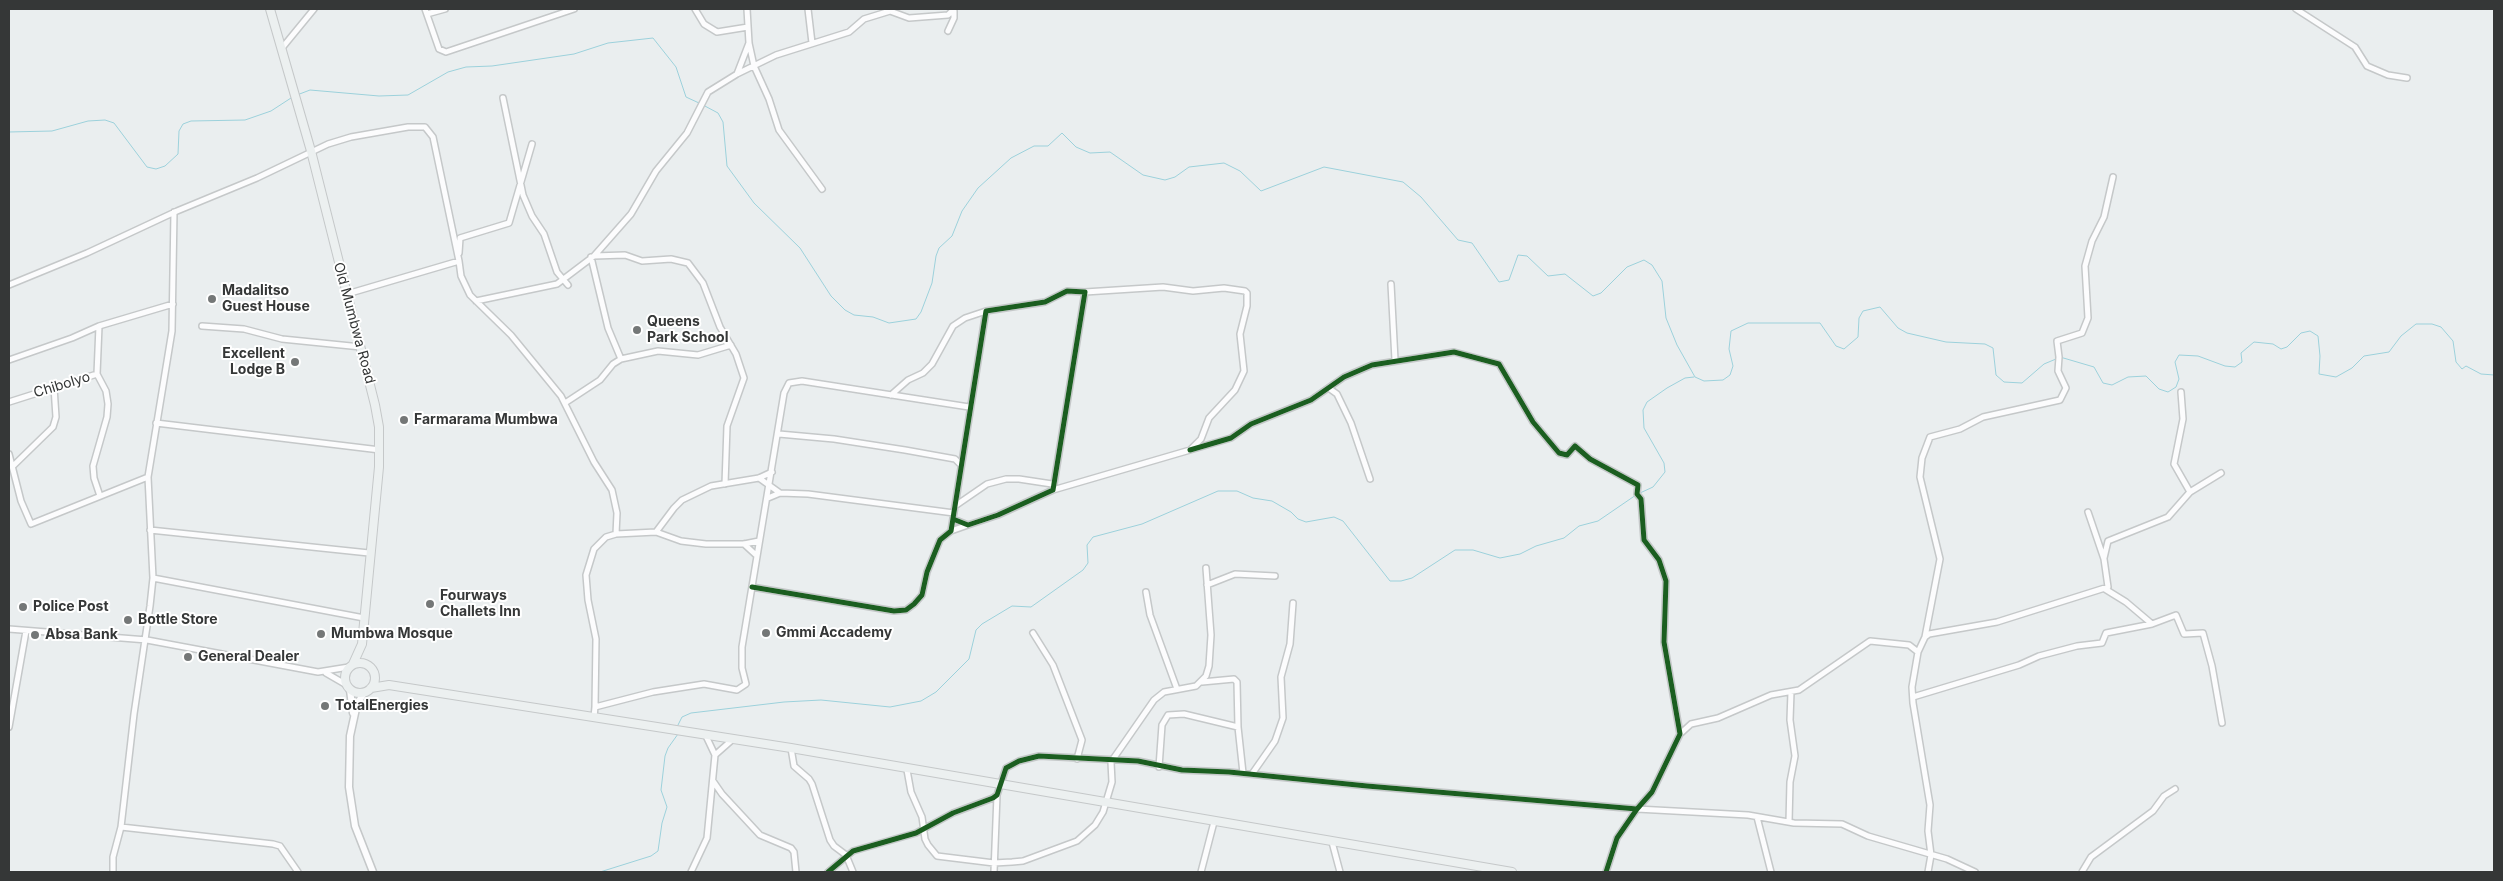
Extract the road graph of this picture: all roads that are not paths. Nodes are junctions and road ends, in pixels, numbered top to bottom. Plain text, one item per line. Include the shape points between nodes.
1 (270, 9) edge
2 (314, 9) edge
3 (445, 9) edge
4 (574, 9) edge
5 (695, 9) edge
6 (747, 9) edge
7 (808, 9) edge
8 (954, 9) edge
9 (2296, 9) edge
10 (426, 12) edge
11 (748, 27) junction
12 (948, 31) dead end
13 (812, 43) junction
14 (749, 44) junction
15 (282, 48) junction
16 (754, 66) junction
17 (737, 74) junction
18 (2407, 78) dead end
19 (504, 98) dead end
20 (532, 144) dead end
21 (311, 151) junction
22 (2112, 177) dead end
23 (522, 182) junction
24 (822, 189) dead end
25 (174, 212) junction
26 (593, 257) junction
27 (459, 262) junction
28 (563, 280) junction
29 (1391, 284) dead end
30 (568, 285) dead end
31 (9, 286) edge
32 (1085, 292) junction
33 (347, 294) junction
34 (476, 300) junction
35 (173, 304) junction
36 (986, 312) junction
37 (98, 326) junction
38 (202, 326) dead end
39 (731, 345) junction
40 (361, 347) junction
41 (621, 359) junction
42 (9, 360) edge
43 (1395, 360) junction
44 (97, 374) junction
45 (54, 387) junction
46 (1330, 389) junction
47 (2181, 392) dead end
48 (891, 395) junction
49 (9, 402) edge
50 (565, 403) junction
51 (969, 407) junction
52 (156, 423) junction
53 (779, 434) junction
54 (380, 450) junction
55 (1190, 450) junction
56 (9, 454) edge
57 (962, 454) junction
58 (955, 459) junction
59 (961, 464) junction
60 (11, 466) edge
61 (772, 472) junction
62 (2221, 473) dead end
63 (148, 477) junction
64 (759, 478) junction
65 (1370, 479) dead end
66 (725, 484) junction
67 (770, 484) junction
68 (1052, 487) junction
69 (2190, 492) junction
70 (780, 493) junction
71 (100, 496) junction
72 (768, 498) junction
73 (955, 506) junction
74 (2088, 512) dead end
75 (954, 516) junction
76 (968, 524) junction
77 (150, 530) junction
78 (951, 531) junction
79 (656, 532) junction
80 (616, 534) junction
81 (759, 540) junction
82 (744, 544) junction
83 (369, 553) junction
84 (756, 555) junction
85 (2104, 559) junction
86 (1206, 568) dead end
87 (1275, 576) dead end
88 (153, 578) junction
89 (1207, 585) junction
90 (752, 587) junction
91 (2105, 589) junction
92 (1146, 592) dead end
93 (1292, 603) dead end
94 (364, 618) junction
95 (2152, 624) junction
96 (9, 630) edge
97 (26, 631) junction
98 (1034, 633) dead end
99 (1925, 637) junction
100 (147, 640) junction
101 (362, 644) junction
102 (1918, 652) junction
103 (351, 666) junction
104 (371, 670) junction
105 (325, 672) junction
106 (1202, 682) junction
107 (389, 685) junction
108 (348, 687) junction
109 (1177, 689) junction
110 (368, 691) junction
111 (1791, 692) junction
112 (1912, 697) junction
113 (595, 707) junction
114 (354, 717) junction
115 (594, 717) junction
116 (2222, 723) dead end
117 (9, 727) edge
118 (1238, 727) junction
119 (1680, 734) junction
120 (706, 736) junction
121 (732, 740) junction
122 (791, 748) junction
123 (715, 755) junction
124 (1077, 759) junction
125 (1112, 762) junction
126 (1159, 767) junction
127 (907, 770) junction
128 (1243, 774) junction
129 (1252, 774) junction
130 (713, 780) junction
131 (999, 784) junction
132 (2175, 789) dead end
133 (997, 795) junction
134 (1106, 802) junction
135 (1637, 808) junction
136 (1757, 817) junction
137 (1214, 822) junction
138 (1789, 822) junction
139 (121, 827) junction
140 (925, 828) junction
141 (1332, 842) junction
142 (1931, 855) junction
143 (846, 856) junction
144 (994, 863) junction
145 (1479, 869) edge
146 (114, 872) edge
147 (298, 872) edge
148 (373, 872) edge
149 (691, 872) edge
150 (796, 872) edge
151 (828, 872) edge
152 (853, 872) edge
153 (994, 872) edge
154 (1201, 872) edge
155 (1340, 872) edge
156 (1512, 872) edge
157 (1606, 872) edge
158 (1771, 872) edge
159 (1928, 872) edge
160 (1975, 872) edge
161 (2082, 872) edge

1 - 15 main road, Old Mumbwa Road
2 - 15 street
3 - 10 street
4 - 10 street via 446,52 439,49
5 - 11 street via 704,24 717,32
6 - 11 street
7 - 13 street
8 - 12 street
8 - 13 street via 948,15 909,18 890,11 864,19 849,32
9 - 18 street via 2355,47 2367,66 2388,75
11 - 14 street
13 - 16 street
14 - 16 street
14 - 17 street
15 - 21 main road, Old Mumbwa Road
16 - 17 street
16 - 24 street via 770,99 779,130
17 - 26 street via 705,95 687,133 656,171 631,214
19 - 23 street via 515,162
20 - 23 street
21 - 25 street via 257,178
21 - 27 street via 351,136 425,128 433,137
21 - 33 main road, Old Mumbwa Road
22 - 99 street via 2104,217 2092,241 2085,266 2088,318 2082,333 2057,341 2058,371 2066,388 2060,400 1983,417 1930,437 1922,458 1920,477 1940,559
23 - 27 street via 509,223 460,238
23 - 28 street via 523,196 544,234
25 - 31 street
25 - 35 street
26 - 28 street
26 - 39 street via 625,255 648,262 671,258 688,263 699,276
26 - 41 street via 608,328
27 - 33 street
27 - 34 street via 465,288
28 - 30 street
28 - 34 street via 545,287
29 - 43 street
32 - 36 street via 1067,291 1045,302
32 - 55 street via 1163,287 1193,291 1224,288 1247,293 1240,334 1244,365 1242,378 1209,418 1201,439
32 - 68 street
33 - 40 main road, Old Mumbwa Road
34 - 50 street via 511,335
35 - 37 street
35 - 52 street via 172,331
36 - 48 street via 965,318 953,326 932,364
36 - 51 street
37 - 42 street
37 - 44 street, Chibolyo
38 - 40 street via 244,329 277,338
39 - 41 street via 698,355 658,351
39 - 66 street via 744,378 727,426
40 - 54 main road, Old Mumbwa Road via 376,405
41 - 50 street via 600,380
43 - 46 street via 1352,372
43 - 119 street via 1454,352 1497,362 1533,422 1559,453 1567,455 1574,446 1590,459 1638,485 1644,540 1659,560 1666,581 1664,642
44 - 45 street, Chibolyo
44 - 71 street via 106,391 108,404 93,466
45 - 49 street, Chibolyo
45 - 60 street via 56,417 53,427
46 - 55 street via 1251,424 1231,438
46 - 65 street via 1337,394 1351,423
47 - 69 street via 2183,419 2174,464
48 - 51 street
48 - 53 street via 795,381 789,383 784,392
50 - 80 street via 616,500
51 - 57 street
52 - 54 street
52 - 63 street
53 - 58 street via 834,439
53 - 61 street
54 - 83 main road, Old Mumbwa Road
55 - 68 street
56 - 60 street
57 - 58 street
57 - 59 street
58 - 59 street
59 - 73 street
60 - 71 street via 21,501 32,524
61 - 64 street
61 - 67 street
62 - 69 street
63 - 71 street
63 - 77 street
64 - 66 street
64 - 67 street
66 - 79 street via 712,486 678,503
67 - 70 street
67 - 72 street
68 - 73 street via 1020,478 1006,479 987,484
68 - 76 street via 998,515
69 - 85 street via 2168,516 2108,541
70 - 72 street
70 - 75 street via 927,508
72 - 81 street
73 - 75 street
74 - 85 street
75 - 76 street
75 - 78 street
76 - 78 street
77 - 83 street
77 - 88 street
78 - 90 street via 940,540 920,598 906,610 894,611
79 - 80 street
79 - 82 street via 681,541
80 - 113 street via 606,537 594,549 586,574 596,639
81 - 82 street
81 - 84 street
82 - 84 street
83 - 94 main road, Old Mumbwa Road
84 - 90 street
85 - 91 street via 2109,583
86 - 89 street
87 - 89 street via 1235,574
88 - 94 street
88 - 100 street
89 - 106 street via 1212,635 1209,666
90 - 113 street via 742,647 742,668 747,681 741,689 704,684 653,692
91 - 95 street
91 - 99 street via 1996,622 1935,632
92 - 109 street via 1150,615
93 - 129 street via 1290,644 1281,677 1283,718 1275,741
94 - 101 main road, Old Mumbwa Road
95 - 112 street via 2106,633 2102,643 2039,656
95 - 116 street via 2176,616 2184,634 2203,633
96 - 97 street
97 - 100 street
97 - 117 street
98 - 124 street via 1054,665 1082,740
99 - 102 street
100 - 105 street
100 - 139 street via 134,714
101 - 103 main road
101 - 104 main road
102 - 111 street via 1909,645 1870,641 1806,686
102 - 112 street
103 - 104 main road via 361,663
103 - 105 street
103 - 108 main road via 345,675
104 - 107 main road
104 - 110 main road via 375,681
105 - 108 street
106 - 109 street
106 - 118 street via 1236,680
107 - 110 main road
107 - 115 main road
108 - 110 main road
108 - 114 street
109 - 125 street via 1164,692 1154,700
110 - 114 street via 358,704
111 - 119 street via 1771,694 1718,718 1691,724
111 - 138 street via 1790,720 1795,756 1790,782
112 - 142 street via 1928,787
113 - 115 street
114 - 148 street via 350,736 349,787 355,826
115 - 120 main road
118 - 126 street via 1184,714 1168,715 1162,724
118 - 128 street
119 - 135 street via 1652,792
120 - 121 main road
120 - 123 street
121 - 122 main road
121 - 123 street
122 - 127 main road
122 - 143 street via 794,766 812,784 830,840
123 - 130 street
124 - 125 street
124 - 131 street via 1039,756 1019,761 1006,768
125 - 126 street via 1138,761
125 - 134 street via 1112,782
126 - 128 street
127 - 131 main road
127 - 140 street via 911,792
128 - 129 street
129 - 135 street
130 - 149 street via 707,841
130 - 150 street via 760,835 792,848
131 - 133 street
131 - 134 main road
132 - 161 street via 2164,796 2153,811 2091,857
133 - 140 street
133 - 144 street
134 - 137 main road
134 - 144 street via 1094,825 1073,843 1022,861
135 - 136 street
135 - 157 street via 1617,838
136 - 138 street
136 - 158 street
137 - 141 main road
137 - 154 street
138 - 142 street via 1842,824 1868,836
139 - 146 street via 115,846
139 - 147 street via 273,844 280,846
140 - 143 street via 861,848
140 - 144 street via 928,845 937,856
141 - 145 main road
141 - 155 street
142 - 159 street
142 - 160 street
143 - 151 street
143 - 152 street
144 - 153 street
145 - 156 main road

